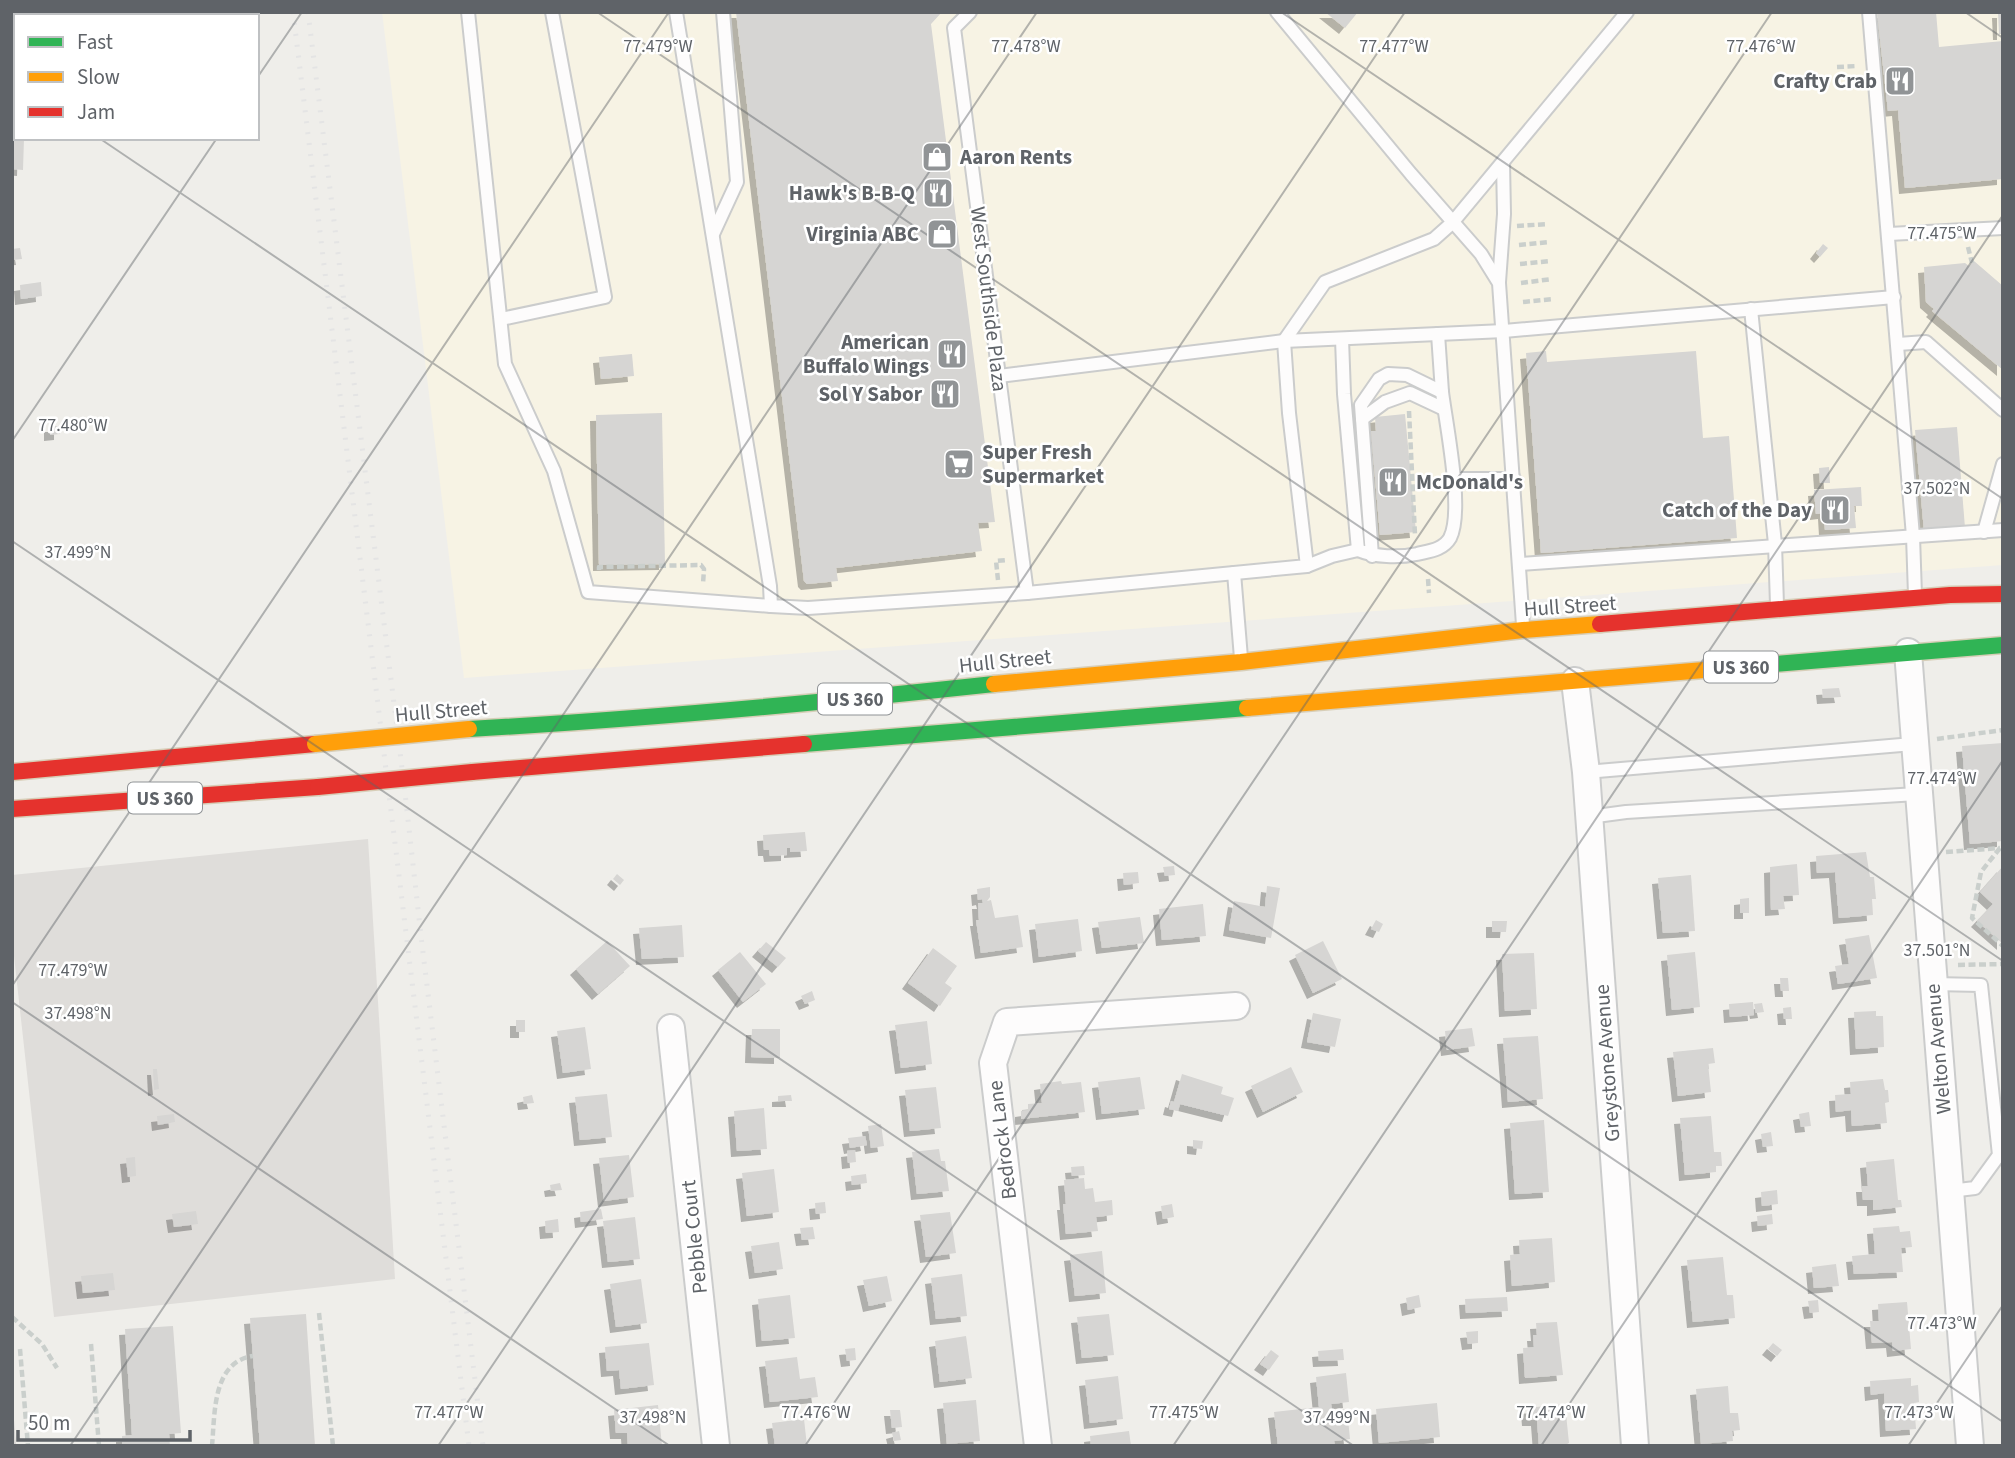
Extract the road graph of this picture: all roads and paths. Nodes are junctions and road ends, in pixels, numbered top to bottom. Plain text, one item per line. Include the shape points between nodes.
1 (468, 12) edge
2 (552, 12) edge
3 (676, 12) edge
4 (723, 12) edge
5 (970, 12) edge
6 (1278, 12) edge
7 (1627, 12) edge
8 (1869, 12) edge
9 (1503, 162) junction
10 (1452, 223) junction
11 (1548, 224) dead end
12 (1516, 226) dead end
13 (2003, 228) edge
14 (713, 234) junction
15 (1889, 234) junction
16 (1549, 242) dead end
17 (1518, 245) dead end
18 (1551, 261) dead end
19 (1520, 264) dead end
20 (1552, 279) dead end
21 (1499, 283) junction
22 (1521, 283) dead end
23 (1894, 297) junction
24 (1554, 299) dead end
25 (1523, 302) dead end
26 (1751, 309) junction
27 (501, 319) junction
28 (1504, 331) junction
29 (1438, 334) junction
30 (1342, 339) junction
31 (1284, 341) junction
32 (1898, 344) junction
33 (999, 376) junction
34 (1442, 392) junction
35 (1444, 409) junction
36 (2003, 410) edge
37 (1418, 411) dead end
38 (1362, 419) junction
39 (2003, 464) edge
40 (1514, 479) junction
41 (1453, 480) junction
42 (2003, 530) edge
43 (1984, 532) junction
44 (1409, 536) dead end
45 (1913, 536) junction
46 (1775, 544) junction
47 (1358, 550) junction
48 (1373, 556) junction
49 (1520, 564) junction
50 (1307, 566) junction
51 (599, 567) dead end
52 (1234, 573) junction
53 (1428, 579) dead end
54 (1992, 579) dead end
55 (704, 582) dead end
56 (1027, 593) junction
57 (1429, 593) dead end
58 (2003, 594) edge
59 (1950, 595) junction
60 (1915, 598) junction
61 (771, 606) junction
62 (1777, 610) junction
63 (1641, 621) junction
64 (1523, 630) junction
65 (1620, 637) dead end
66 (2003, 645) edge
67 (1516, 646) dead end
68 (1908, 652) junction
69 (1241, 662) junction
70 (1984, 664) dead end
71 (1581, 670) junction
72 (1489, 672) dead end
73 (1461, 691) junction
74 (2003, 730) edge
75 (1923, 742) junction
76 (12, 772) edge
77 (1586, 772) junction
78 (1917, 794) junction
79 (12, 809) edge
80 (1589, 817) junction
81 (2001, 848) edge
82 (1942, 852) dead end
83 (2003, 946) edge
84 (2003, 964) edge
85 (1942, 975) junction
86 (1236, 1006) dead end
87 (671, 1028) dead end
88 (2001, 1155) edge
89 (1950, 1191) junction
90 (319, 1313) dead end
91 (12, 1317) edge
92 (90, 1344) dead end
93 (20, 1349) dead end
94 (253, 1356) dead end
95 (57, 1368) dead end
96 (28, 1446) edge
97 (99, 1446) edge
98 (212, 1446) edge
99 (334, 1446) edge
100 (716, 1446) edge
101 (1038, 1446) edge
102 (1635, 1446) edge
103 (1970, 1446) edge

1 - 27 lane
2 - 27 lane via 605,297
3 - 14 lane
4 - 14 lane via 737,182
5 - 33 lane, West Southside Plaza via 954,28
6 - 10 lane
7 - 9 lane
8 - 15 lane
9 - 10 lane
9 - 21 lane
10 - 21 lane via 1481,254
10 - 31 lane via 1434,239 1325,282
11 - 12 path
13 - 15 lane
14 - 61 lane
15 - 23 lane
16 - 17 path
18 - 19 path
20 - 22 path
21 - 28 lane
23 - 26 lane
23 - 32 lane
24 - 25 path
26 - 28 lane
26 - 46 lane
27 - 61 lane via 505,364 554,471 588,592
28 - 29 lane
28 - 40 lane
29 - 30 lane
29 - 34 lane
30 - 31 lane
30 - 47 lane
31 - 33 lane
31 - 50 lane
32 - 36 lane via 1926,342
32 - 45 lane
33 - 56 lane, West Southside Plaza
34 - 35 lane
34 - 38 lane via 1407,376 1388,374 1379,379 1361,405
35 - 38 lane via 1410,393 1385,402
35 - 41 lane
37 - 44 path via 1407,411 1417,535
38 - 48 lane
39 - 43 lane
40 - 41 lane
40 - 49 lane
41 - 48 lane via 1454,520 1450,538 1441,548 1412,555
42 - 43 lane
43 - 45 lane
45 - 46 lane
45 - 60 lane
46 - 49 lane
46 - 62 lane
47 - 48 lane
47 - 50 lane
49 - 64 lane
50 - 52 lane
51 - 55 path via 701,565
52 - 56 lane
52 - 69 lane
53 - 57 path
54 - 59 main road
56 - 61 lane via 808,608
58 - 59 main road, Hull Street / US 360
59 - 60 main road, Hull Street / US 360
60 - 62 main road, Hull Street / US 360
62 - 63 main road, Hull Street / US 360
63 - 64 main road, Hull Street / US 360
63 - 65 main road
64 - 67 main road
64 - 69 main road, Hull Street / US 360
66 - 68 main road, US 360
68 - 70 main road
68 - 71 main road, US 360
68 - 75 street, Welton Avenue
69 - 76 main road, Hull Street / US 360, bridge via 783,707 468,729
71 - 73 main road, US 360
71 - 77 street, Greystone Avenue
72 - 73 main road
73 - 79 main road, US 360, bridge
74 - 75 path
75 - 77 lane
75 - 78 street, Welton Avenue
77 - 80 street, Greystone Avenue
78 - 80 lane
78 - 85 street, Welton Avenue
80 - 102 street, Greystone Avenue
81 - 82 path
81 - 83 path via 1980,872 1972,918
84 - 85 path
85 - 88 lane via 1981,985
85 - 89 street, Welton Avenue
86 - 101 street, Bedrock Lane via 1007,1022 993,1063
87 - 100 street, Pebble Court
88 - 89 lane via 1975,1188
89 - 103 street, Welton Avenue
90 - 99 path
91 - 95 path via 41,1344
92 - 97 path
93 - 96 path
94 - 98 path via 238,1360 223,1379 212,1420

